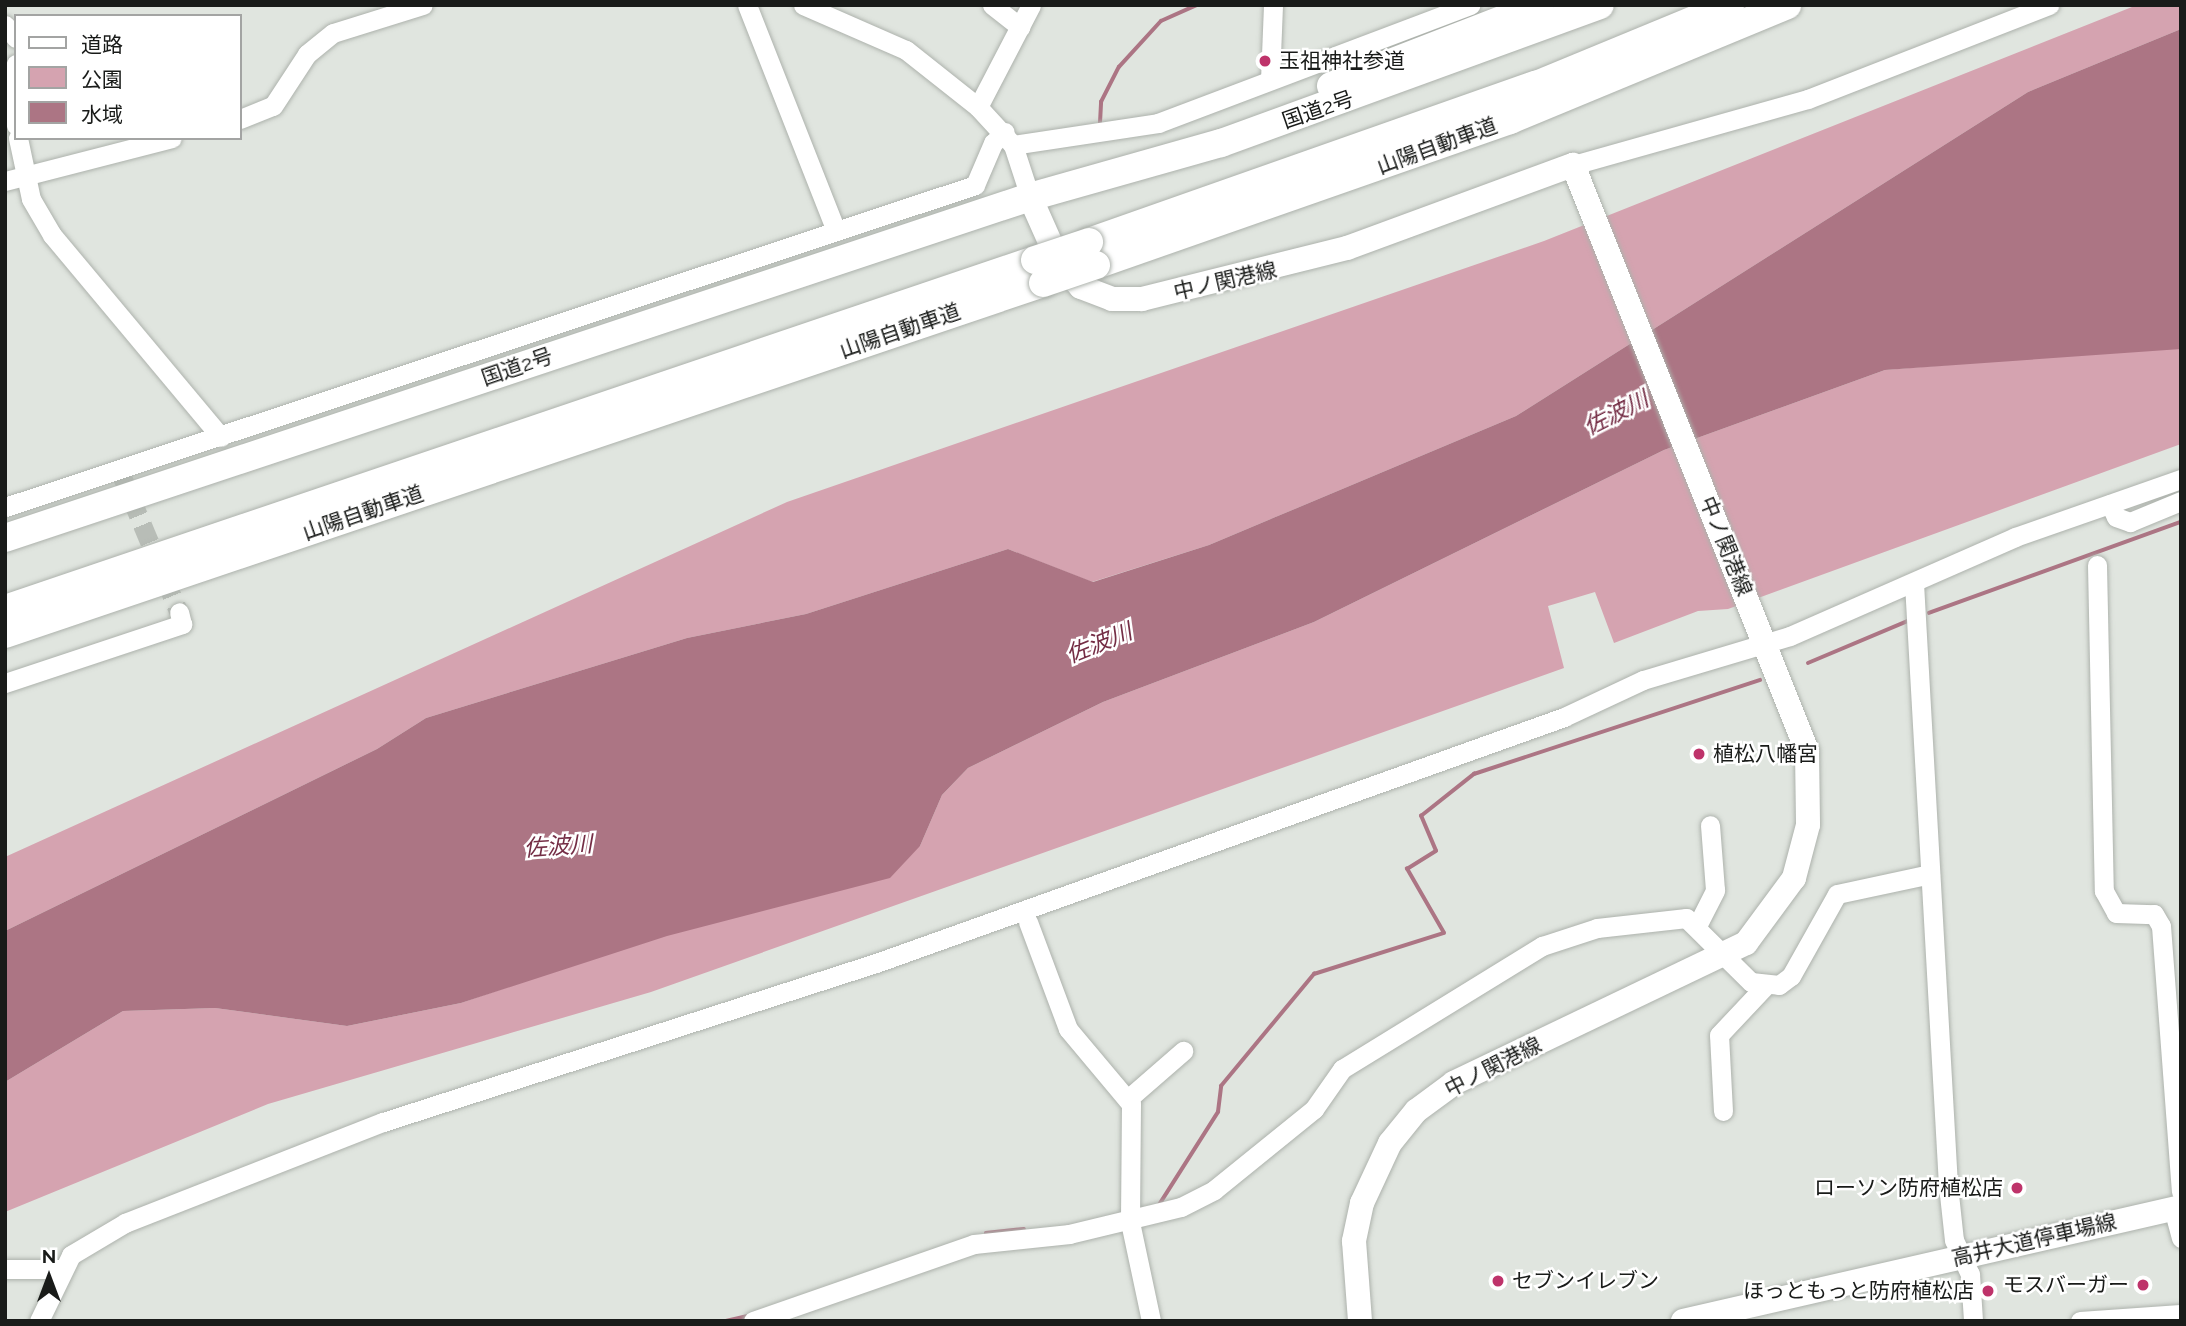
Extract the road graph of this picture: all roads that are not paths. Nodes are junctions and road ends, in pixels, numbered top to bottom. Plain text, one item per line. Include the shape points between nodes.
1 (423, 5) edge
2 (747, 5) edge
3 (803, 5) edge
4 (992, 5) edge
5 (1031, 5) edge
6 (1273, 5) edge
7 (1470, 5) edge
8 (1541, 5) edge
9 (1600, 5) edge
10 (1724, 5) edge
11 (1730, 5) edge
12 (1787, 5) edge
13 (2049, 5) edge
14 (826, 8) edge
15 (1696, 21) junction
16 (1020, 27) junction
17 (14, 67) edge
18 (1270, 80) junction
19 (978, 107) junction
20 (14, 115) edge
21 (242, 118) edge
22 (1009, 139) junction
23 (18, 140) edge
24 (165, 140) edge
25 (1573, 165) junction
26 (25, 176) junction
27 (5, 181) edge
28 (1030, 197) junction
29 (836, 231) junction
30 (1092, 253) junction
31 (1039, 272) junction
32 (221, 437) junction
33 (2181, 479) edge
34 (2181, 501) edge
35 (2109, 504) junction
36 (5, 507) edge
37 (5, 538) edge
38 (2097, 565) dead end
39 (1914, 583) junction
40 (5, 609) edge
41 (179, 612) dead end
42 (5, 634) edge
43 (1767, 644) junction
44 (5, 683) edge
45 (1710, 825) dead end
46 (1930, 874) junction
47 (1080, 887) junction
48 (1028, 922) junction
49 (1698, 923) junction
50 (965, 929) junction
51 (1726, 956) junction
52 (1764, 987) junction
53 (1183, 1051) dead end
54 (1129, 1098) junction
55 (1723, 1111) dead end
56 (2178, 1202) edge
57 (1130, 1222) junction
58 (2181, 1238) edge
59 (1961, 1256) junction
60 (5, 1269) edge
61 (61, 1269) junction
62 (2181, 1314) edge
63 (39, 1321) edge
64 (753, 1321) edge
65 (1151, 1321) edge
66 (1360, 1321) edge
67 (1683, 1321) edge
68 (1973, 1321) edge
69 (2080, 1321) edge

1 - 21 street via 333,33 307,54 273,106
2 - 29 street
3 - 14 street
4 - 16 street
5 - 16 street
6 - 18 street
7 - 18 street
8 - 28 highway, 国道2号 via 1057,180
9 - 28 highway, 国道2号 via 1221,143
10 - 15 highway
11 - 15 highway, 山陽自動車道
12 - 30 highway, 山陽自動車道 via 1498,124
13 - 25 street via 1808,99 1758,109
14 - 19 street via 906,50
15 - 30 highway, 山陽自動車道
16 - 19 street
17 - 20 street via 8,85
18 - 22 street via 1158,123
19 - 22 street
22 - 28 street
22 - 29 street via 993,143 975,185
23 - 26 street
24 - 26 street
25 - 28 main road, 中ノ関港線 via 1347,248 1142,299 1112,299 1081,287 1058,260
25 - 43 main road, 中ノ関港線
26 - 27 street
26 - 32 street via 52,235
28 - 37 highway, 国道2号
29 - 32 street
30 - 31 highway, 山陽自動車道, bridge
31 - 40 highway, 山陽自動車道
31 - 42 highway, 山陽自動車道
32 - 36 street
33 - 35 street
34 - 35 street via 2130,522 2116,517
35 - 39 street via 2015,537
38 - 56 street via 2104,891 2116,913 2154,914 2161,926
39 - 43 street
39 - 46 street
41 - 44 street via 182,624
43 - 47 street via 1685,663
43 - 51 main road, 中ノ関港線 via 1807,751 1808,825 1782,901 1763,927
45 - 49 street via 1715,890
46 - 52 street via 1837,894 1791,976
46 - 59 street via 1948,1185
47 - 48 street
47 - 50 street
48 - 50 street
48 - 54 street via 1068,1029
49 - 51 street
49 - 57 street via 1669,916 1597,928 1511,962 1342,1069 1314,1109 1214,1189
50 - 61 street via 383,1122 125,1223 85,1242
51 - 52 street
51 - 66 main road, 中ノ関港線 via 1493,1063 1416,1111 1390,1143 1362,1203 1352,1275
52 - 55 street via 1720,1035
53 - 54 street
54 - 57 street
56 - 58 street
56 - 59 main road, 高井大道停車場線
57 - 64 street via 974,1244
57 - 65 street
59 - 67 main road, 高井大道停車場線
59 - 68 street via 1970,1274
60 - 61 street
61 - 63 street
62 - 69 street

